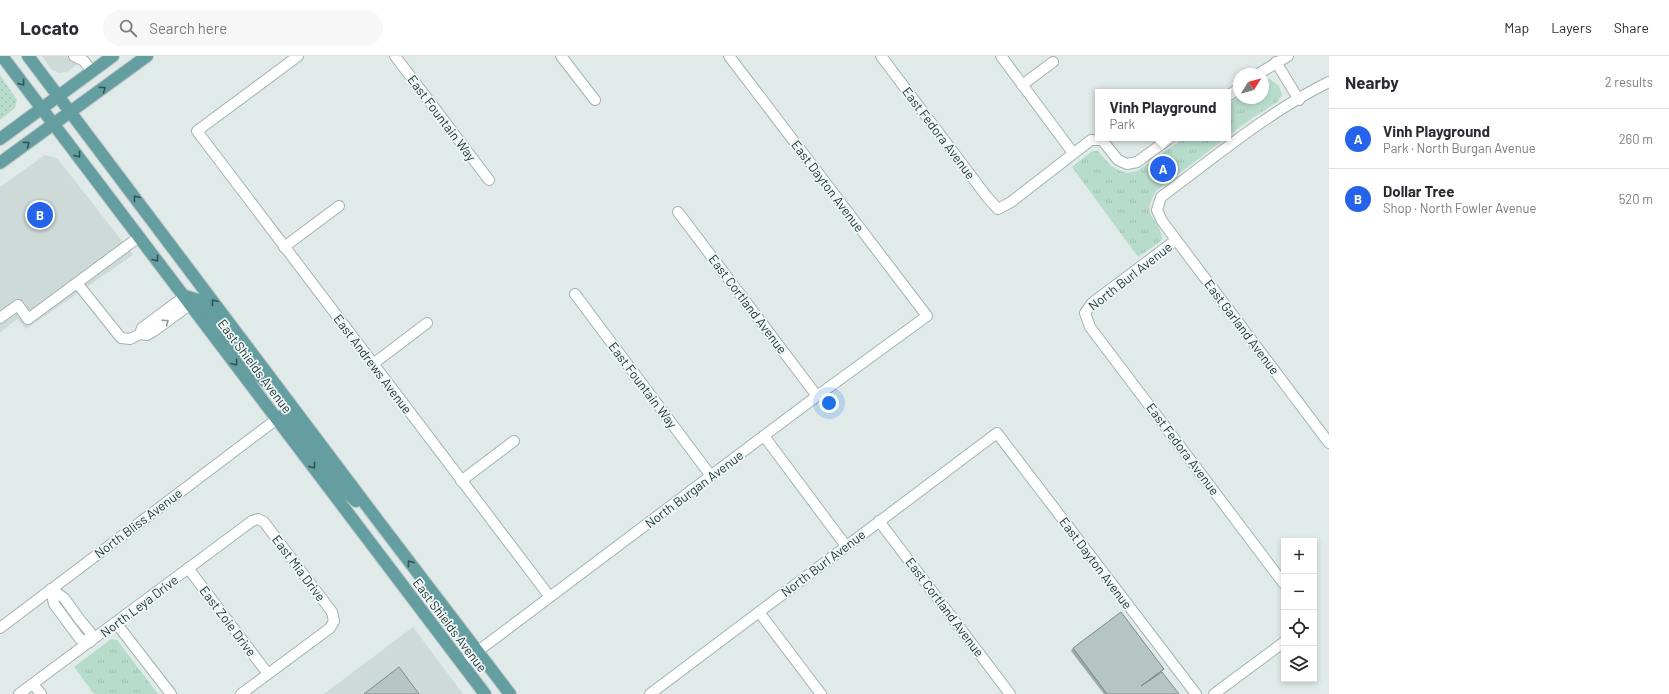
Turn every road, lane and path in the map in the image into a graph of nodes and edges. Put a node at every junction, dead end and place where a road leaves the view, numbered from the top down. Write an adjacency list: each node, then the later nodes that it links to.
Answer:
1 (2, 56): 22 (main road, East Shields Avenue, one-way to 22)
2 (28, 56): 19 (main road, East Shields Avenue)
3 (74, 56): 16 (street)
4 (113, 56): 16 (main road)
5 (147, 56): 23 (main road, one-way to 5)
6 (298, 56): 36 (street, East Andrews Avenue)
7 (395, 56): 31 (street, East Fountain Way)
8 (561, 56): 20 (street)
9 (729, 56): 41 (street, East Dayton Avenue)
10 (881, 56): 29 (street, East Fedora Avenue)
11 (1001, 56): 18 (street)
12 (1288, 56): 14 (street)
13 (1053, 62): 18 (street)
14 (1276, 62): 15 (street); 21 (street)
15 (1267, 68)
16 (92, 72): 19 (main road)
17 (1329, 82): 21 (street)
18 (1022, 85): 29 (street)
19 (59, 96): 22 (main road); 23 (main road, East Shields Avenue)
20 (595, 100)
21 (1299, 100): 35 (street, East Garland Avenue)
22 (42, 109): 24 (main road, East Shields Avenue); 25 (main road)
23 (71, 112): 24 (main road); 46 (main road, East Shields Avenue, one-way to 23)
24 (54, 125): 30 (main road, one-way to 24); 34 (main road, East Shields Avenue, one-way to 34)
25 (0, 139)
26 (1095, 140): 29 (street)
27 (1103, 141): 28 (street)
28 (1166, 141)
29 (1073, 153)
30 (0, 163)
31 (489, 180)
32 (338, 206): 36 (street)
33 (678, 212): 45 (street, East Cortland Avenue)
34 (139, 236): 37 (street); 39 (main road, East Shields Avenue, one-way to 39)
35 (1176, 240): 40 (street, North Burl Avenue); 51 (street, East Garland Avenue)
36 (284, 247): 44 (street, East Andrews Avenue)
37 (77, 283): 39 (street); 42 (street)
38 (575, 294): 52 (street, East Fountain Way)
39 (188, 300): 46 (main road); 47 (main road, East Shields Avenue, one-way to 47)
40 (1085, 313): 59 (street, East Fedora Avenue)
41 (927, 316): 45 (street, North Burgan Avenue)
42 (0, 318)
43 (427, 323): 44 (street)
44 (373, 364): 53 (street, East Andrews Avenue)
45 (817, 396): 49 (street, North Burgan Avenue)
46 (291, 405): 56 (main road, East Shields Avenue)
47 (277, 419): 56 (main road); 60 (street, North Bliss Avenue); 70 (main road, East Shields Avenue, one-way to 70)
48 (997, 433): 55 (street, North Burl Avenue); 82 (street, East Dayton Avenue)
49 (764, 436): 52 (street, North Burgan Avenue); 57 (street)
50 (514, 441): 53 (street)
51 (1329, 443)
52 (711, 476): 61 (street, North Burgan Avenue)
53 (462, 481): 61 (street, East Andrews Avenue)
54 (258, 519): 58 (street, North Leya Drive); 71 (street, East Mia Drive)
55 (880, 521): 57 (street, North Burl Avenue); 81 (street, East Cortland Avenue)
56 (379, 522): 69 (main road, East Shields Avenue, one-way to 56)
57 (846, 546): 63 (street, North Burl Avenue)
58 (188, 568): 65 (street, North Leya Drive); 71 (street, East Zoie Drive)
59 (1281, 580)
60 (51, 590): 62 (street); 64 (street); 66 (street, North Bliss Avenue)
61 (550, 597): 69 (street, North Burgan Avenue)
62 (74, 611): 64 (street); 67 (street)
63 (759, 612): 79 (street, North Burl Avenue); 80 (street)
64 (65, 619): 67 (street)
65 (116, 623): 67 (street, North Leya Drive); 75 (street)
66 (0, 628)
67 (90, 642): 72 (street, North Leya Drive)
68 (1281, 644): 83 (street)
69 (477, 651): 70 (street, North Burgan Avenue); 78 (main road, East Shields Avenue)
70 (462, 663): 77 (main road, East Shields Avenue)
71 (268, 674): 76 (street)
72 (33, 684): 73 (street, North Leya Drive); 74 (street)
73 (19, 694)
74 (40, 694)
75 (171, 694)
76 (241, 694)
77 (485, 694)
78 (510, 694)
79 (650, 694)
80 (821, 694)
81 (1010, 694)
82 (1196, 694)
83 (1214, 694)

